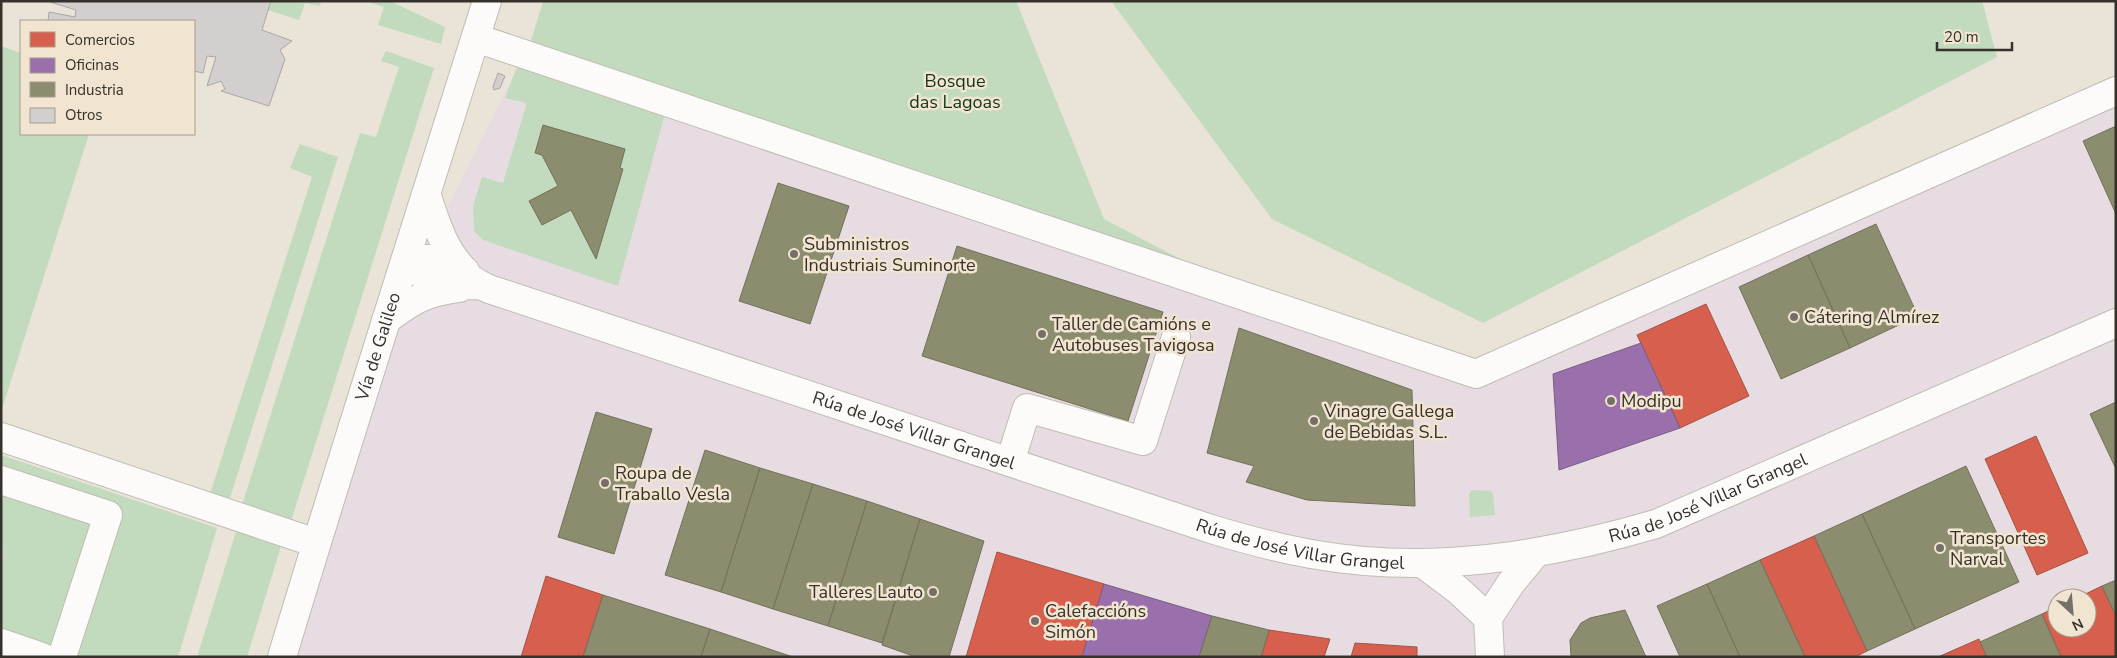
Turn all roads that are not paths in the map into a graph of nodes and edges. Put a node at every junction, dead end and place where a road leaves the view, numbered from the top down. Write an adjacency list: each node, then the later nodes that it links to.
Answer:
1 (487, 1): 2 (street, Vía de Galileo)
2 (476, 38): 3 (street); 4 (street, Vía de Galileo)
3 (2116, 91)
4 (427, 196): 5 (street, Vía de Galileo); 6 (street, Rúa de José Villar Grangel)
5 (406, 260): 6 (street, Rúa de José Villar Grangel); 7 (street, Vía de Galileo)
6 (478, 285): 7 (street, Rúa de José Villar Grangel); 11 (street, Rúa de José Villar Grangel)
7 (386, 320): 13 (street, Vía de Galileo)
8 (2116, 323): 14 (street, Rúa de José Villar Grangel)
9 (1176, 337): 11 (street)
10 (1, 437): 13 (street)
11 (1010, 462): 16 (street, Rúa de José Villar Grangel)
12 (1, 480): 21 (street)
13 (316, 543): 18 (street, Vía de Galileo)
14 (1535, 554): 15 (street, Rúa de José Villar Grangel); 17 (street)
15 (1484, 560): 16 (street, Rúa de José Villar Grangel); 17 (street)
16 (1422, 563): 17 (street)
17 (1488, 609): 24 (street)
18 (293, 620): 22 (street, Vía de Galileo); 23 (street)
19 (1, 643): 20 (street)
20 (42, 657)
21 (62, 657)
22 (282, 657)
23 (299, 657)
24 (1490, 657)

